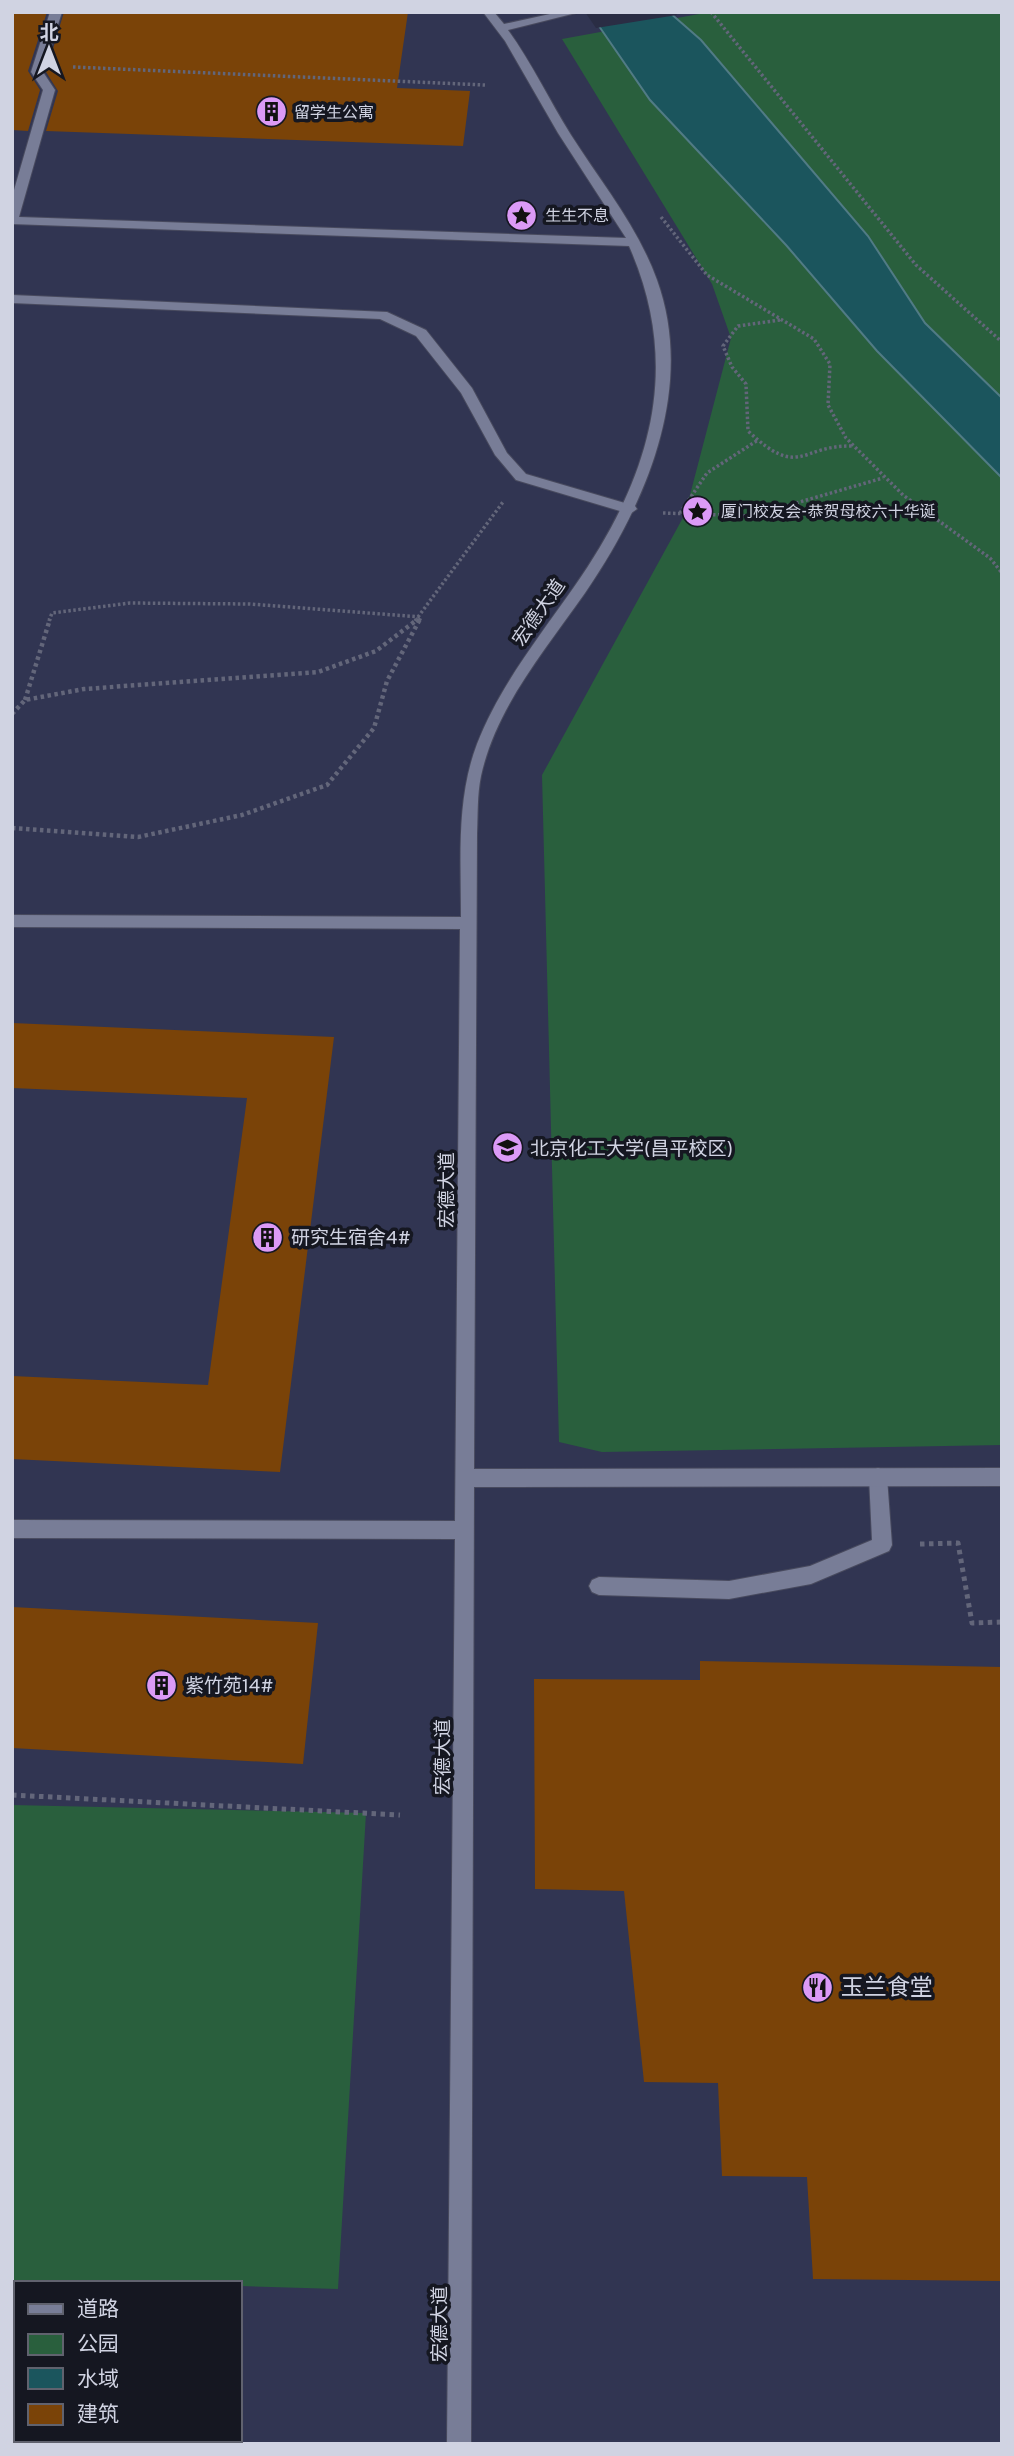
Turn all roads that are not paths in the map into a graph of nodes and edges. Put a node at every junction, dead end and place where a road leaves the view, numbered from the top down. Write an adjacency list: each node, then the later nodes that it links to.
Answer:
1 (57, 12): 5 (street)
2 (488, 12): 4 (street, 宏德大道)
3 (575, 12): 4 (street)
4 (502, 28): 6 (street, 宏德大道)
5 (12, 219): 6 (street)
6 (634, 242): 8 (street, 宏德大道)
7 (12, 299): 8 (street)
8 (630, 509): 10 (street, 宏德大道)
9 (12, 921): 10 (street)
10 (468, 923): 11 (street, 宏德大道)
11 (465, 1478): 12 (street); 15 (street, 宏德大道)
12 (878, 1478): 13 (street); 16 (street)
13 (1002, 1478)
14 (12, 1529): 15 (street)
15 (465, 1530): 19 (street, 宏德大道)
16 (599, 1586)
17 (12, 2443): 18 (street)
18 (69, 2444)
19 (459, 2444)

